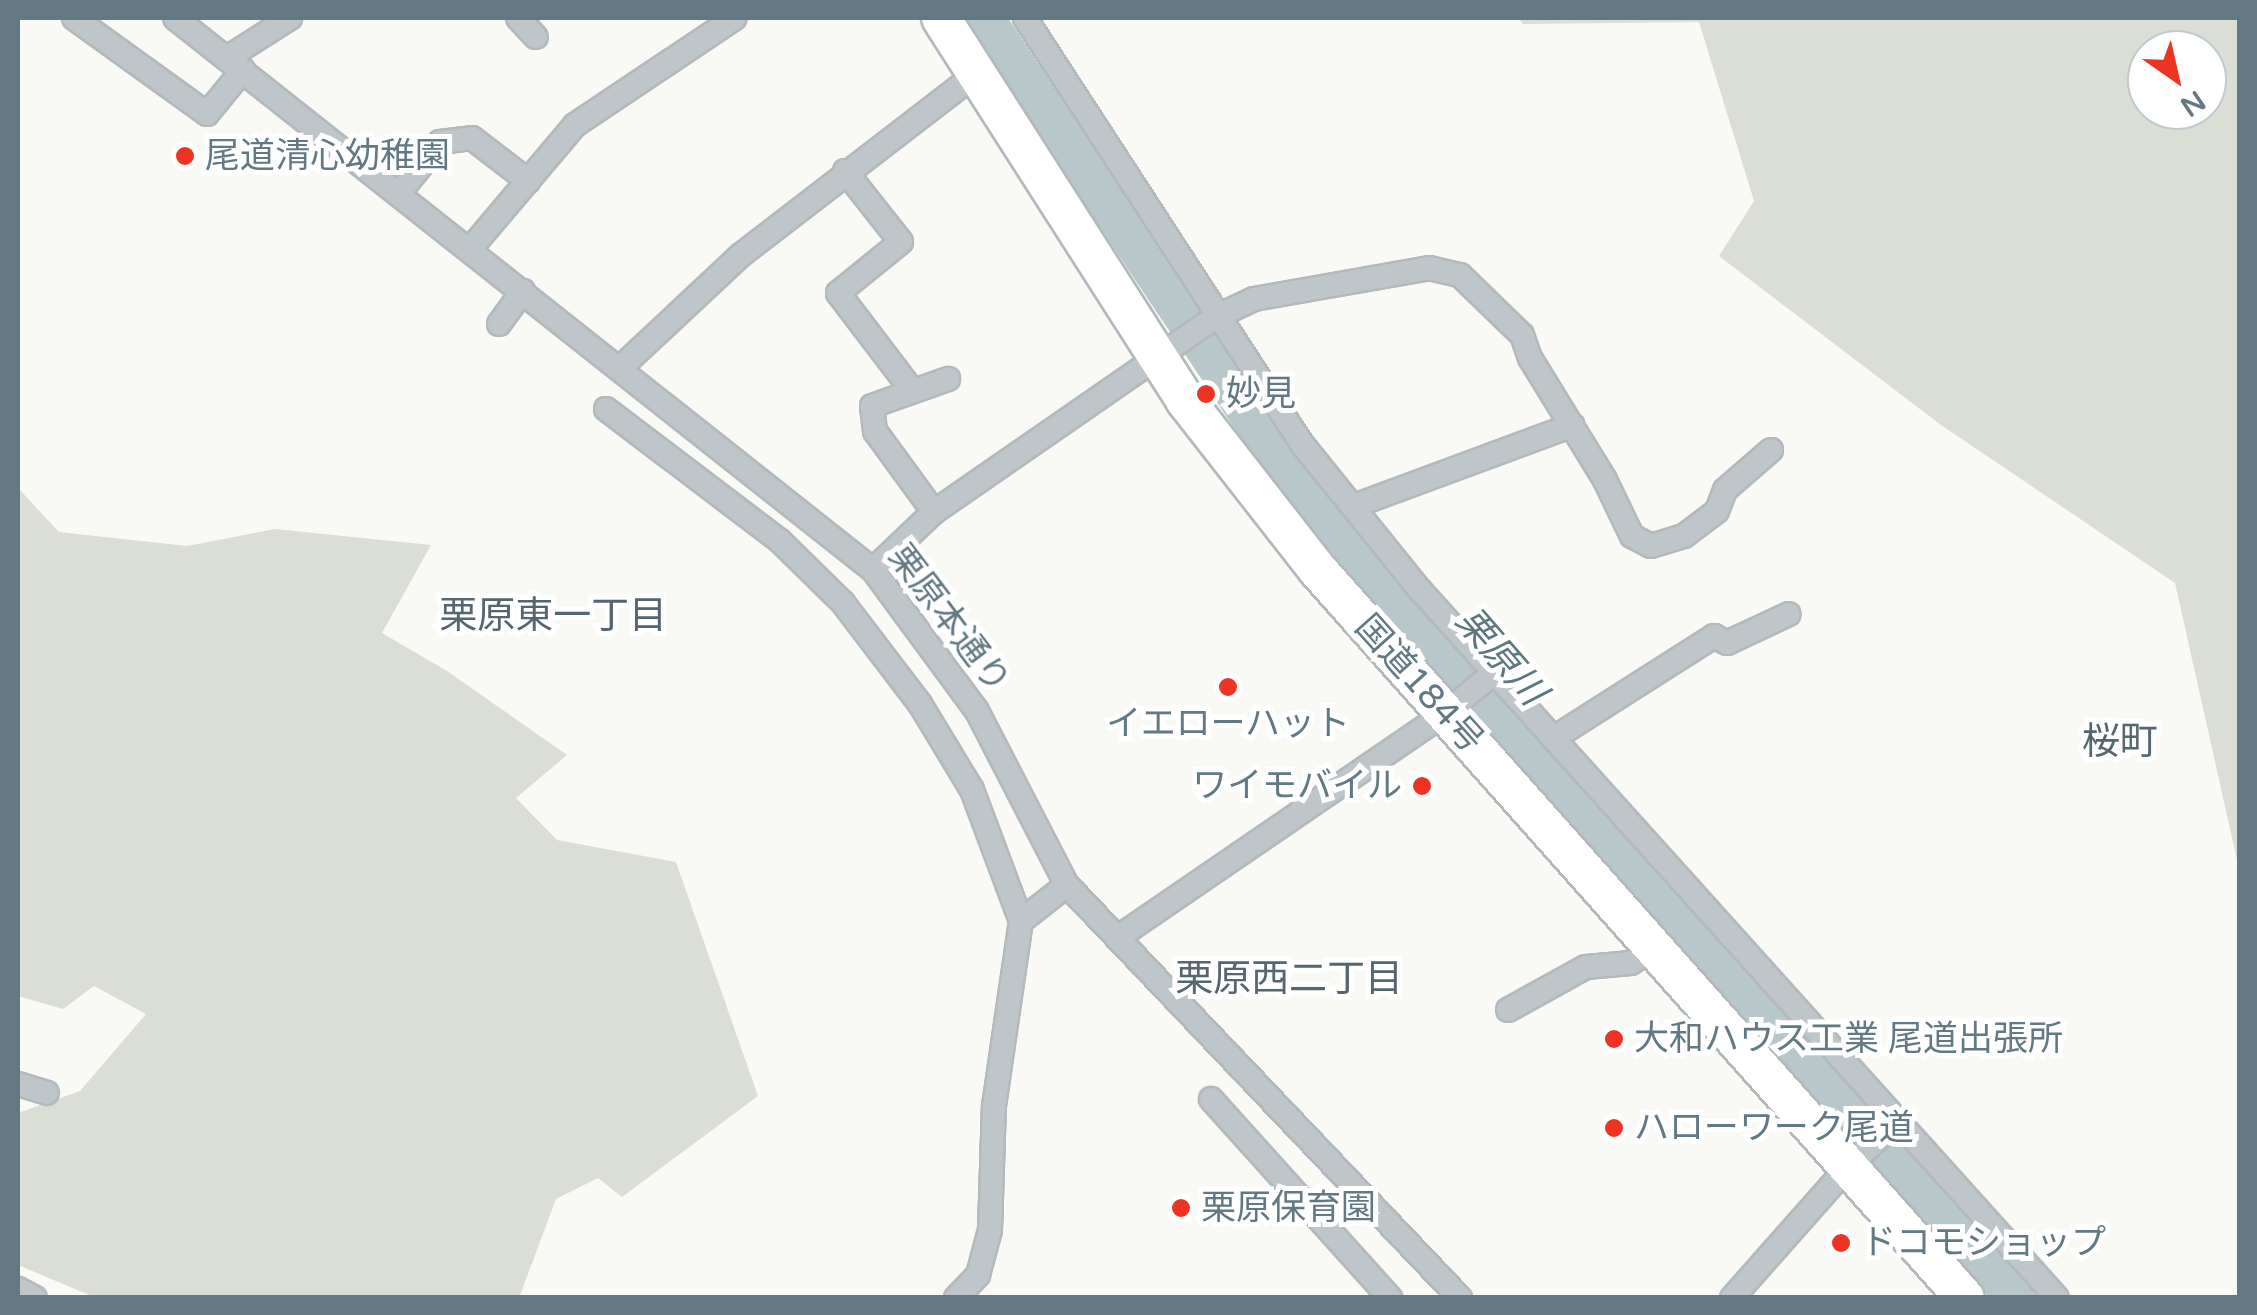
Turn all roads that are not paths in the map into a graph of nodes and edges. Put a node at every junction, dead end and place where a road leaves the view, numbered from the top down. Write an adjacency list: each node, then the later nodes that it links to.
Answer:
1 (74, 18): 9 (street)
2 (175, 18): 9 (street, 栗原本通り)
3 (290, 18): 9 (street)
4 (518, 18): 8 (street)
5 (734, 18): 12 (street)
6 (941, 18): 10 (highway, 国道184号)
7 (1024, 18): 16 (street)
8 (536, 37)
9 (235, 64): 13 (street, 栗原本通り)
10 (978, 73): 11 (street); 18 (highway, 国道184号)
11 (845, 171): 19 (street); 21 (street)
12 (528, 180): 13 (street); 14 (street)
13 (400, 192): 14 (street, 栗原本通り)
14 (472, 248): 15 (street, 栗原本通り)
15 (523, 290): 17 (street); 19 (street, 栗原本通り)
16 (1211, 320): 18 (street); 23 (street); 25 (street)
17 (499, 324)
18 (1166, 349): 26 (street); 30 (highway, 国道184号)
19 (619, 369): 27 (street, 栗原本通り)
20 (948, 379): 21 (street)
21 (912, 390): 26 (street)
22 (606, 409): 33 (street)
23 (1573, 425): 24 (street); 25 (street)
24 (1771, 450)
25 (1354, 506): 29 (street)
26 (934, 512): 27 (street)
27 (872, 570): 32 (street, 栗原本通り)
28 (1790, 614): 31 (street)
29 (1491, 675): 30 (street); 31 (street)
30 (1450, 709): 34 (street); 35 (highway, 国道184号)
31 (1554, 738): 40 (street)
32 (1067, 885): 33 (street); 34 (street, 栗原本通り)
33 (1021, 922): 44 (street)
34 (1117, 938): 46 (street, 栗原本通り)
35 (1653, 948): 36 (street); 41 (highway, 国道184号)
36 (1508, 1010)
37 (18, 1084): 38 (street)
38 (47, 1093)
39 (1211, 1099): 45 (street)
40 (1895, 1123): 41 (street); 49 (street)
41 (1854, 1161): 47 (street); 48 (highway, 国道184号)
42 (18, 1290): 43 (street)
43 (36, 1298)
44 (956, 1298)
45 (1390, 1298)
46 (1460, 1298)
47 (1732, 1298)
48 (1965, 1298)
49 (2057, 1298)

